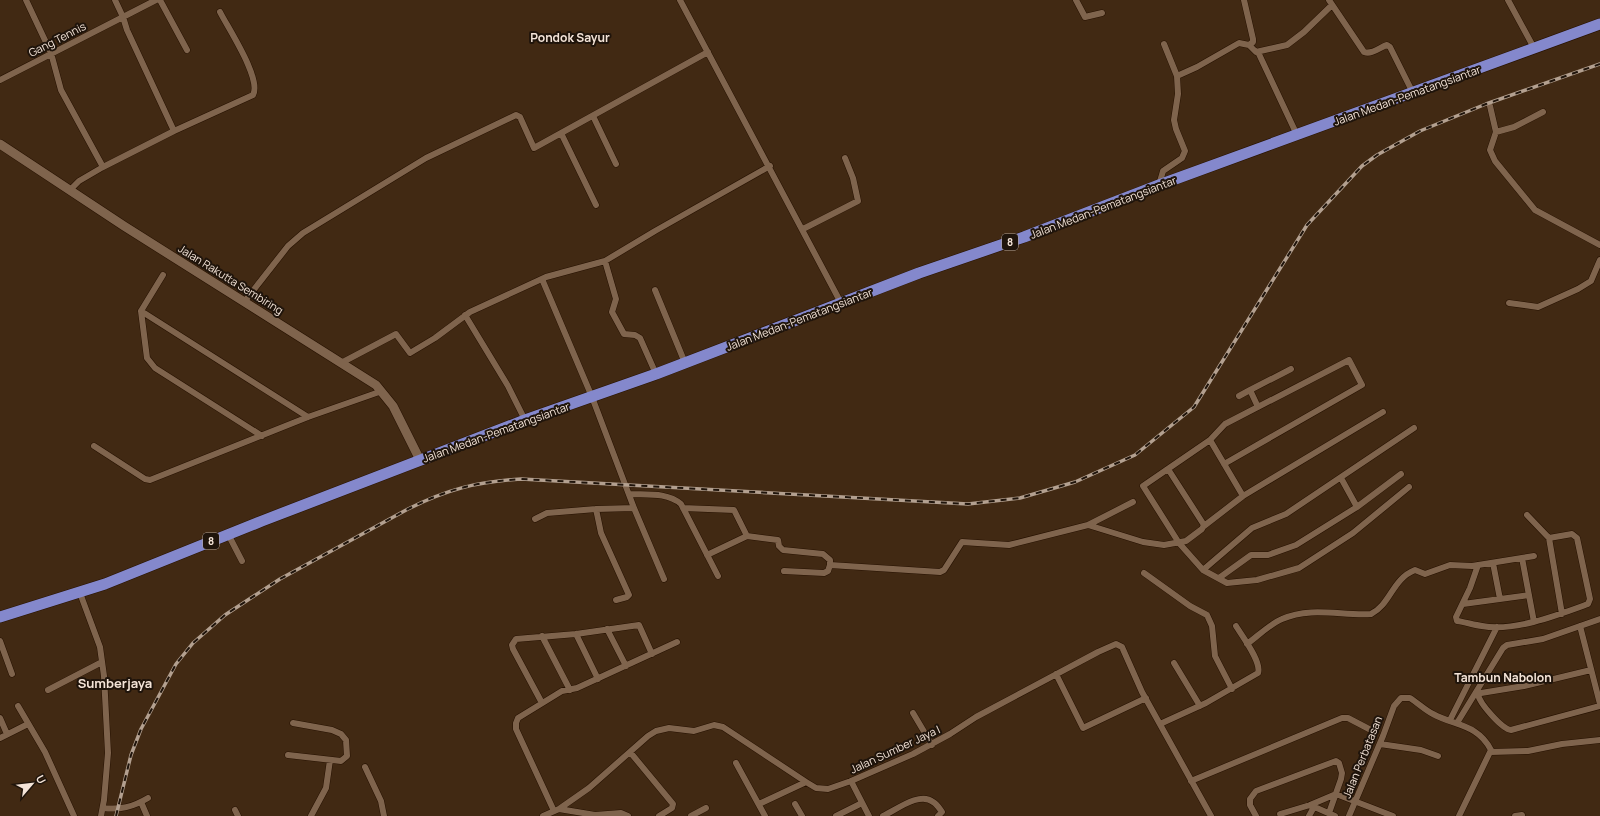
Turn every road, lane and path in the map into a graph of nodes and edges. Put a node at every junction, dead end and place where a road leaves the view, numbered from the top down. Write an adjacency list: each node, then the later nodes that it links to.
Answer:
1 (26, 0): 20 (street)
2 (115, 0): 12 (street)
3 (156, 0): 12 (street, Gang Tennis)
4 (160, 0): 17 (street)
5 (680, 0): 18 (street)
6 (1076, 0): 11 (street)
7 (1244, 0): 15 (street)
8 (1508, 0): 16 (street)
9 (1331, 2): 19 (street); 23 (street)
10 (220, 12): 27 (street)
11 (1102, 13)
12 (123, 17): 20 (street, Gang Tennis); 27 (street)
13 (1600, 24): 16 (highway, Jalan Medan-Pematangsiantar / 8)
14 (1164, 44): 21 (street)
15 (1249, 45): 19 (street); 21 (street)
16 (1534, 48): 23 (highway, Jalan Medan-Pematangsiantar / 8)
17 (187, 50)
18 (708, 52): 26 (street); 34 (street)
19 (1258, 52): 30 (street)
20 (51, 53): 22 (street, Gang Tennis); 35 (street)
21 (1177, 76): 36 (street)
22 (0, 80)
23 (1413, 93): 30 (highway, Jalan Medan-Pematangsiantar / 8)
24 (1490, 106): 28 (street)
25 (1543, 112): 28 (street)
26 (593, 116): 29 (street); 33 (street)
27 (174, 131): 35 (street)
28 (1496, 132): 40 (street)
29 (561, 133): 38 (street); 46 (street)
30 (1297, 135): 36 (highway, Jalan Medan-Pematangsiantar / 8)
31 (0, 144): 37 (main road, Jalan Rakutta Sembiring)
32 (845, 158): 39 (street)
33 (616, 164)
34 (770, 166): 39 (street); 42 (street)
35 (103, 167): 37 (street)
36 (1159, 185): 47 (highway, Jalan Medan-Pematangsiantar / 8)
37 (70, 190): 46 (main road, Jalan Rakutta Sembiring)
38 (596, 205)
39 (803, 229): 47 (street)
40 (1600, 245)
41 (1600, 260): 48 (street)
42 (605, 262): 44 (street); 54 (street)
43 (163, 275): 49 (street)
44 (542, 279): 50 (street); 58 (street)
45 (655, 290): 52 (street)
46 (245, 301): 51 (main road, Jalan Rakutta Sembiring)
47 (841, 303): 52 (highway, Jalan Medan-Pematangsiantar / 8)
48 (1509, 303)
49 (141, 311): 61 (street); 64 (street)
50 (465, 315): 51 (street); 62 (street)
51 (342, 363): 56 (main road, Jalan Rakutta Sembiring)
52 (685, 363): 54 (highway, Jalan Medan-Pematangsiantar / 8)
53 (1291, 369): 55 (street)
54 (656, 374): 58 (highway, Jalan Medan-Pematangsiantar / 8)
55 (1250, 390): 57 (street); 59 (street)
56 (382, 392): 61 (street); 67 (main road, Jalan Rakutta Sembiring)
57 (1239, 396)
58 (592, 397): 62 (highway, Jalan Medan-Pematangsiantar / 8); 73 (street)
59 (1258, 407): 65 (street); 68 (street)
60 (1383, 412): 74 (street)
61 (308, 417): 64 (street)
62 (525, 420): 67 (highway, Jalan Medan-Pematangsiantar / 8)
63 (1414, 428): 71 (street)
64 (262, 436): 66 (street)
65 (1210, 440): 68 (street); 69 (street)
66 (94, 446)
67 (420, 460): 84 (highway, Jalan Medan-Pematangsiantar / 8)
68 (1224, 464): 74 (street)
69 (1168, 469): 83 (street); 87 (street)
70 (1401, 474): 76 (street)
71 (1341, 478): 76 (street); 95 (street)
72 (1409, 487): 99 (street)
73 (629, 494): 77 (street); 78 (street)
74 (1243, 496): 83 (street)
75 (1133, 502): 82 (street)
76 (1357, 507): 99 (street)
77 (634, 508): 79 (street); 100 (street)
78 (683, 508): 85 (street); 88 (street)
79 (596, 509): 81 (street); 104 (street)
80 (1527, 515): 86 (street)
81 (535, 519)
82 (1088, 525): 87 (street); 93 (street)
83 (1204, 526): 87 (street)
84 (228, 534): 91 (street); 101 (highway, Jalan Medan-Pematangsiantar / 8)
85 (747, 536): 88 (street); 93 (street)
86 (1549, 538): 106 (street); 106 (street)
87 (1179, 544): 95 (street)
88 (707, 555): 98 (street)
89 (1534, 556): 90 (street)
90 (1522, 558): 92 (street); 102 (street)
91 (242, 561)
92 (1493, 563): 94 (street); 103 (street)
93 (830, 564): 96 (street)
94 (1478, 565): 105 (street); 118 (street)
95 (1203, 570): 99 (street)
96 (784, 571)
97 (1144, 573): 127 (street)
98 (718, 576)
99 (1219, 578)
100 (664, 579)
101 (80, 593): 107 (highway, Jalan Medan-Pematangsiantar / 8); 120 (street)
102 (1529, 595): 103 (street); 109 (street)
103 (1500, 599): 105 (street)
104 (616, 600)
105 (1462, 604): 112 (street)
106 (1562, 614): 109 (street)
107 (0, 617)
108 (1600, 619): 111 (street)
109 (1534, 622): 112 (street)
110 (1236, 626): 118 (street)
111 (1580, 626): 123 (street); 130 (street)
112 (1497, 627): 138 (street)
113 (607, 629): 114 (street); 119 (street); 122 (street)
114 (576, 634): 115 (street); 126 (street)
115 (542, 636): 129 (street); 132 (street)
116 (0, 641): 124 (street)
117 (677, 642): 119 (street)
118 (1247, 644): 127 (street)
119 (652, 654): 122 (street)
120 (102, 662): 128 (street); 167 (street)
121 (1174, 663): 135 (street)
122 (626, 666): 126 (street)
123 (1591, 670): 130 (street); 133 (street)
124 (12, 674)
125 (1056, 674): 131 (street); 131 (street, Jalan Sumber Jaya I); 148 (street, Jalan Sumber Jaya I)
126 (598, 679): 129 (street)
127 (1232, 689): 135 (street)
128 (48, 690)
129 (570, 690): 132 (street)
130 (1476, 694): 133 (street); 139 (street)
131 (1146, 698): 142 (street, Jalan Sumber Jaya I)
132 (542, 703): 170 (street)
133 (1600, 705)
134 (18, 706): 140 (street)
135 (1200, 706): 142 (street)
136 (913, 713): 148 (street)
137 (0, 718): 144 (street)
138 (1450, 720): 139 (street); 147 (street, Jalan Perbatasan)
139 (1457, 723): 150 (street)
140 (28, 724): 144 (street); 174 (street)
141 (293, 724): 153 (street)
142 (1160, 724): 157 (street, Jalan Sumber Jaya I)
143 (1369, 729): 157 (street)
144 (7, 734): 145 (street)
145 (0, 738)
146 (1597, 741): 150 (street)
147 (1380, 744): 152 (street); 161 (street, Jalan Perbatasan)
148 (932, 745): 156 (street, Jalan Sumber Jaya I)
149 (630, 752): 158 (street, Jalan Sumber Jaya I); 170 (street, Jalan Sumber Jaya I); 182 (street)
150 (1491, 752): 195 (street)
151 (288, 755): 153 (street)
152 (1438, 756)
153 (330, 760): 178 (street)
154 (736, 763): 164 (street)
155 (365, 766): 179 (street)
156 (851, 781): 158 (street, Jalan Sumber Jaya I); 163 (street)
157 (1191, 781): 190 (street, Jalan Sumber Jaya I)
158 (806, 782): 164 (street)
159 (1336, 794): 161 (street); 166 (street); 172 (street); 191 (street)
160 (148, 798): 162 (street)
161 (1355, 801): 193 (street, Jalan Perbatasan); 194 (street)
162 (141, 802): 167 (street); 176 (street)
163 (862, 803): 186 (street); 187 (street)
164 (759, 804): 184 (street)
165 (795, 804): 185 (street)
166 (1312, 806): 171 (street); 172 (street); 192 (street)
167 (103, 808): 175 (street)
168 (706, 808): 183 (street)
169 (235, 810): 177 (street)
170 (556, 810): 180 (street, Jalan Sumber Jaya I); 181 (street)
171 (1280, 814)
172 (1332, 815)
173 (1522, 815): 196 (street)
174 (74, 816)
175 (101, 816)
176 (147, 816)
177 (238, 816)
178 (311, 816)
179 (384, 816)
180 (543, 816)
181 (628, 816)
182 (659, 816)
183 (691, 816)
184 (765, 816)
185 (802, 816)
186 (836, 816)
187 (869, 816)
188 (883, 816): 189 (street)
189 (938, 816)
190 (1210, 816)
191 (1256, 816)
192 (1309, 816)
193 (1349, 816)
194 (1392, 816)
195 (1460, 816)
196 (1515, 816)

